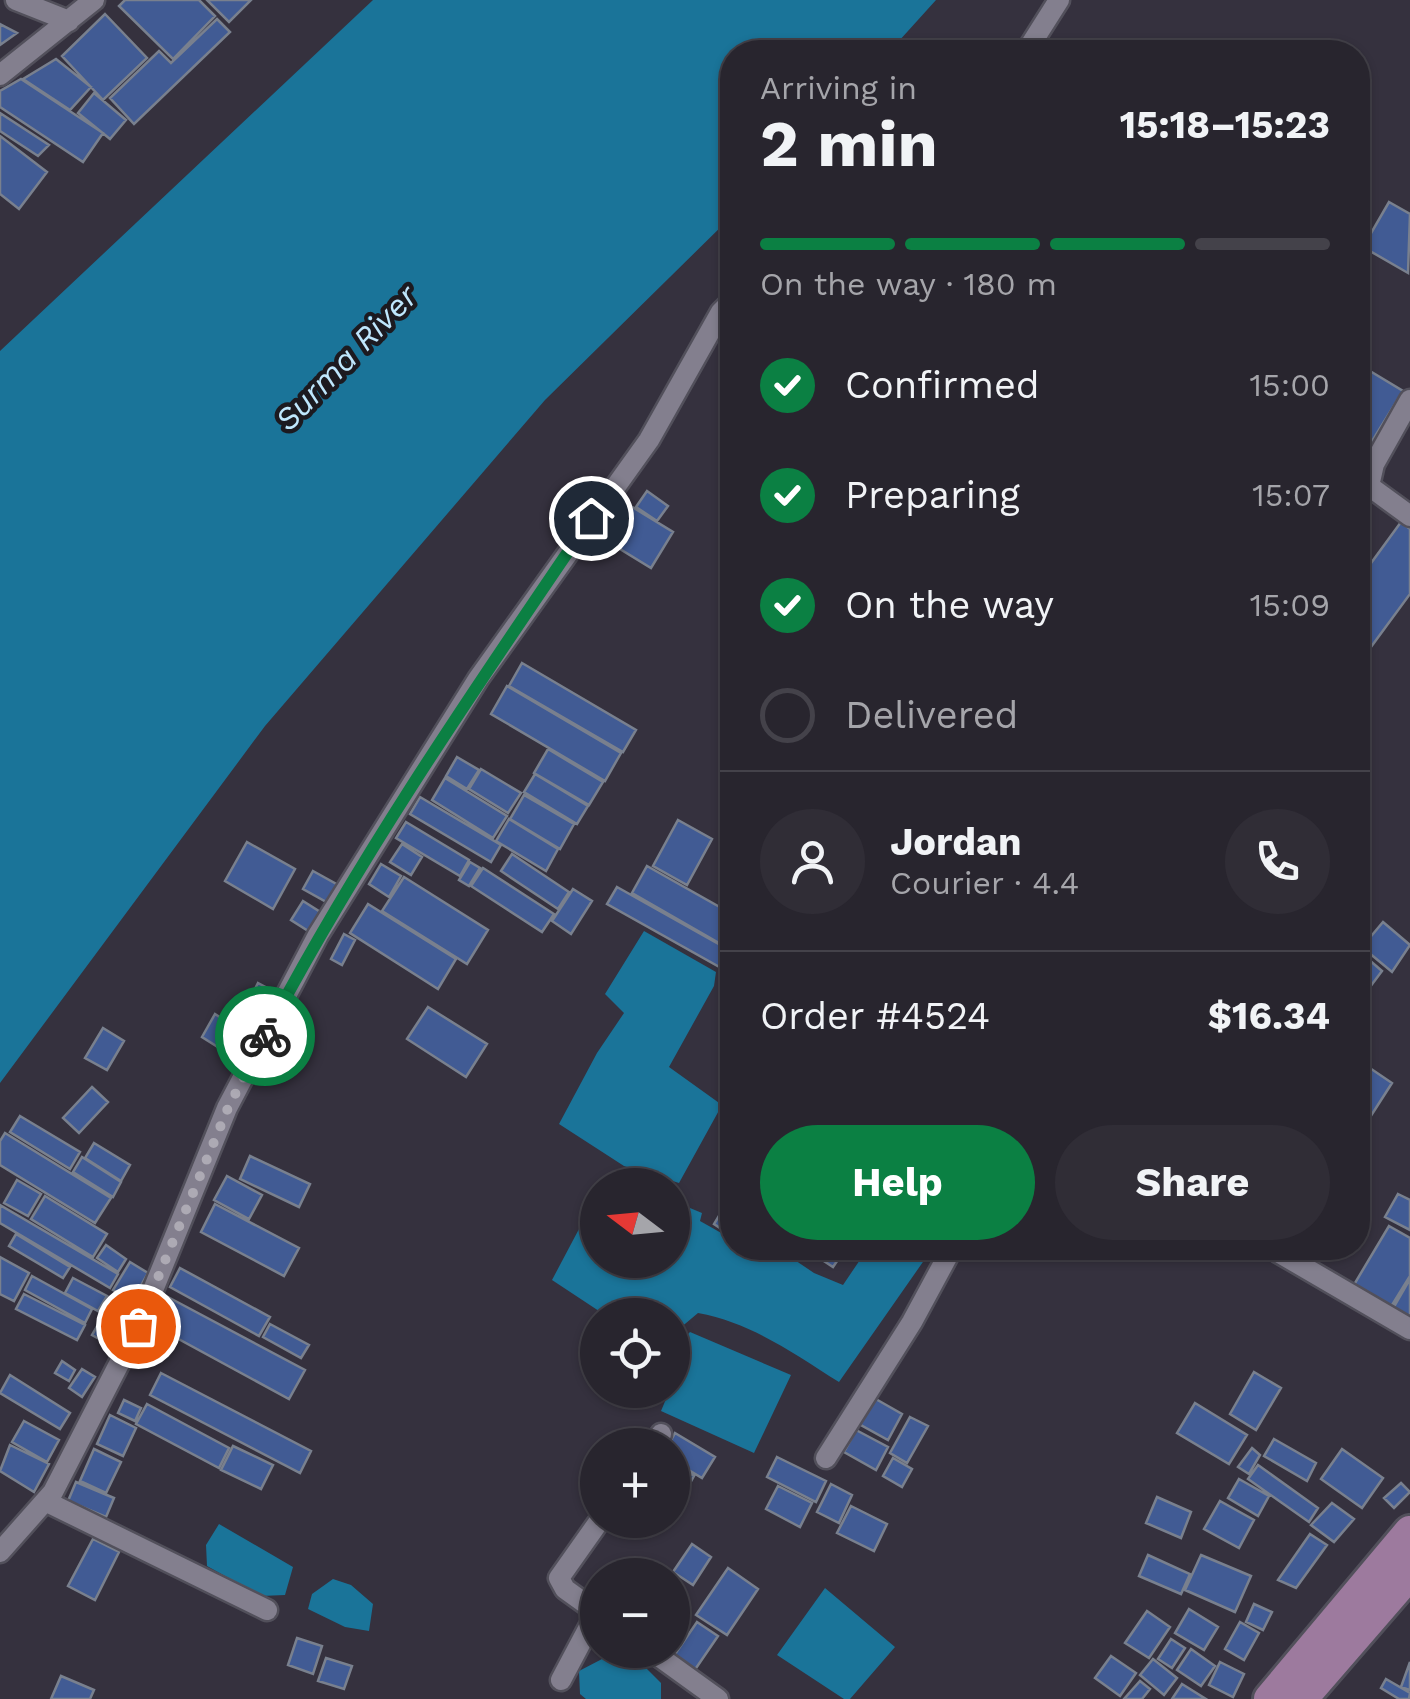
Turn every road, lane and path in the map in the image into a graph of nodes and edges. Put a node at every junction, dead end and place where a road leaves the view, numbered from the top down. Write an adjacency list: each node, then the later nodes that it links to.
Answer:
1 (16, 0): 4 (street)
2 (94, 0): 4 (street)
3 (1059, 0): 5 (street)
4 (69, 21): 6 (street)
5 (1034, 40)
6 (0, 75)
7 (720, 314): 16 (street)
8 (1410, 400): 9 (street)
9 (1370, 471)
10 (1370, 487): 11 (street)
11 (1410, 516)
12 (946, 1260): 15 (street)
13 (1292, 1260): 14 (street)
14 (1410, 1328)
15 (826, 1458)
16 (46, 1502): 19 (street); 21 (street)
17 (1410, 1532): 25 (main road)
18 (587, 1538): 23 (street)
19 (0, 1552)
20 (1410, 1573): 26 (main road)
21 (267, 1610)
22 (675, 1668): 24 (street)
23 (561, 1680)
24 (718, 1699)
25 (1270, 1699)
26 (1301, 1699)

